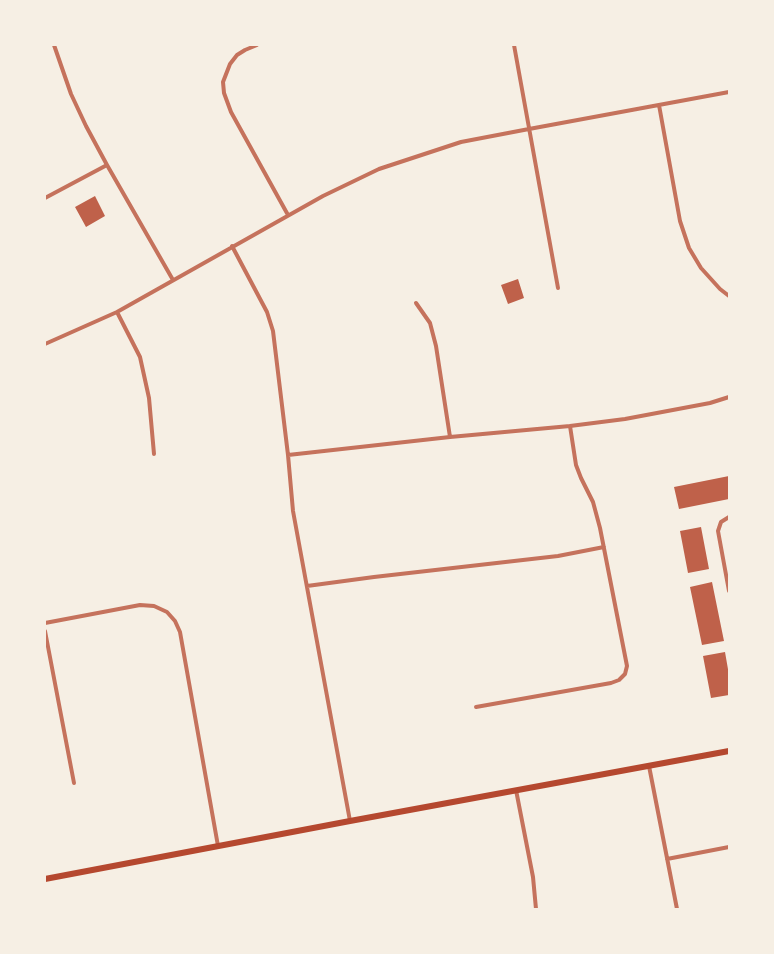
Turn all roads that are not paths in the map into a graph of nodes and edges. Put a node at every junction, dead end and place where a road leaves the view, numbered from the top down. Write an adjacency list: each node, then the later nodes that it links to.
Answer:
1 (54, 45): 7 (street)
2 (258, 45): 9 (street)
3 (514, 45): 6 (street)
4 (729, 92): 5 (street)
5 (659, 105): 6 (street); 13 (street)
6 (529, 128): 9 (street); 12 (street)
7 (107, 165): 8 (street); 11 (street)
8 (45, 198)
9 (288, 215): 10 (street)
10 (232, 246): 11 (street); 21 (street)
11 (173, 280): 15 (street)
12 (558, 288)
13 (729, 296)
14 (416, 303): 19 (street)
15 (117, 312): 16 (street); 20 (street)
16 (45, 344)
17 (729, 397): 18 (street)
18 (570, 426): 19 (street); 23 (street)
19 (450, 437): 21 (street)
20 (154, 454)
21 (288, 455): 24 (street)
22 (729, 517): 25 (street)
23 (604, 547): 24 (street); 28 (street)
24 (307, 586): 33 (street)
25 (729, 591)
26 (45, 623): 34 (street)
27 (45, 631): 31 (street)
28 (476, 707)
29 (728, 751): 30 (main road)
30 (649, 766): 32 (main road); 36 (street)
31 (74, 783)
32 (516, 790): 33 (main road); 38 (street)
33 (350, 821): 34 (main road)
34 (218, 846): 37 (main road)
35 (729, 847): 36 (street)
36 (667, 859): 39 (street)
37 (45, 879)
38 (536, 909)
39 (677, 909)

